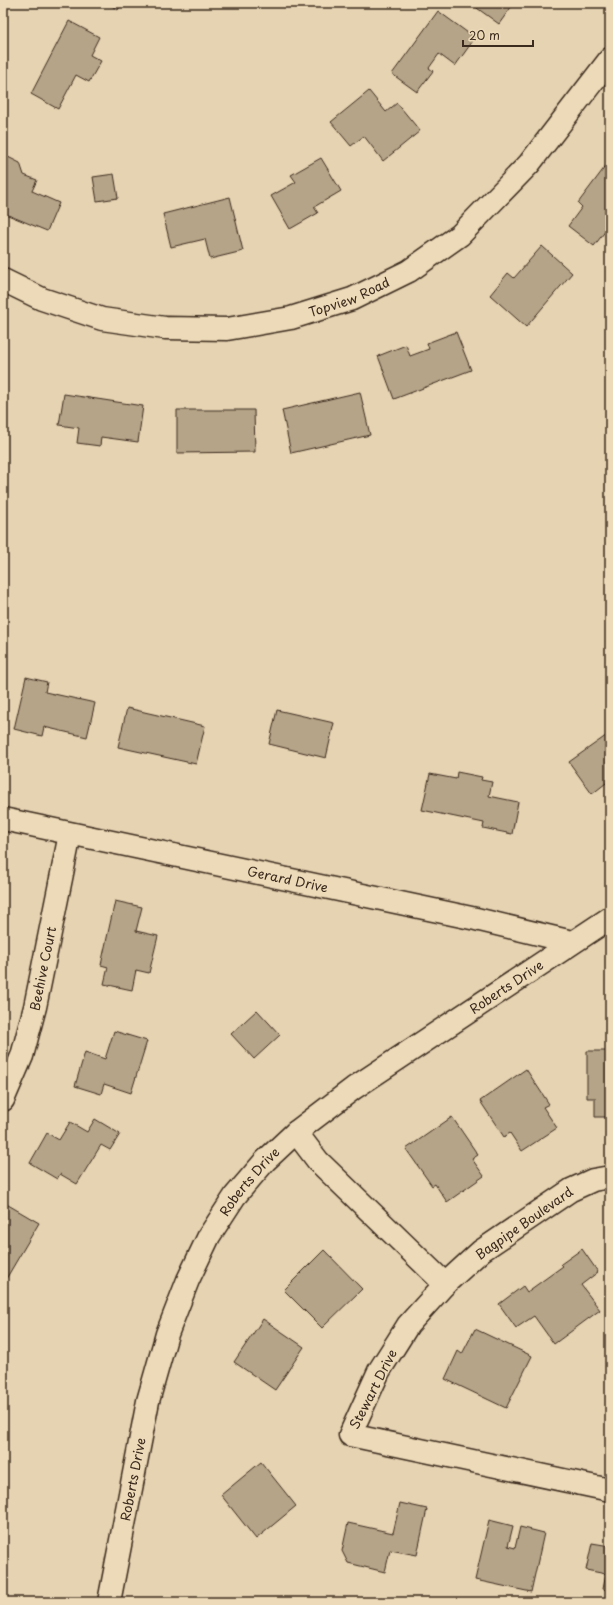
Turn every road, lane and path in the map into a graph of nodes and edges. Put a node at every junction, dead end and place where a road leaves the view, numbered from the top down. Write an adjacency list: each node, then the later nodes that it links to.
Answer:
1 (610, 59): 2 (street, Topview Road)
2 (3, 280)
3 (3, 819): 4 (street, Gerard Drive)
4 (70, 834): 6 (street, Gerard Drive); 7 (street, Beehive Court)
5 (610, 918): 6 (street, Roberts Drive)
6 (572, 942): 8 (street, Roberts Drive)
7 (3, 1100)
8 (296, 1132): 10 (street); 12 (street, Roberts Drive)
9 (610, 1177): 10 (street, Bagpipe Boulevard)
10 (445, 1284): 11 (street, Stewart Drive)
11 (610, 1490)
12 (109, 1602)

